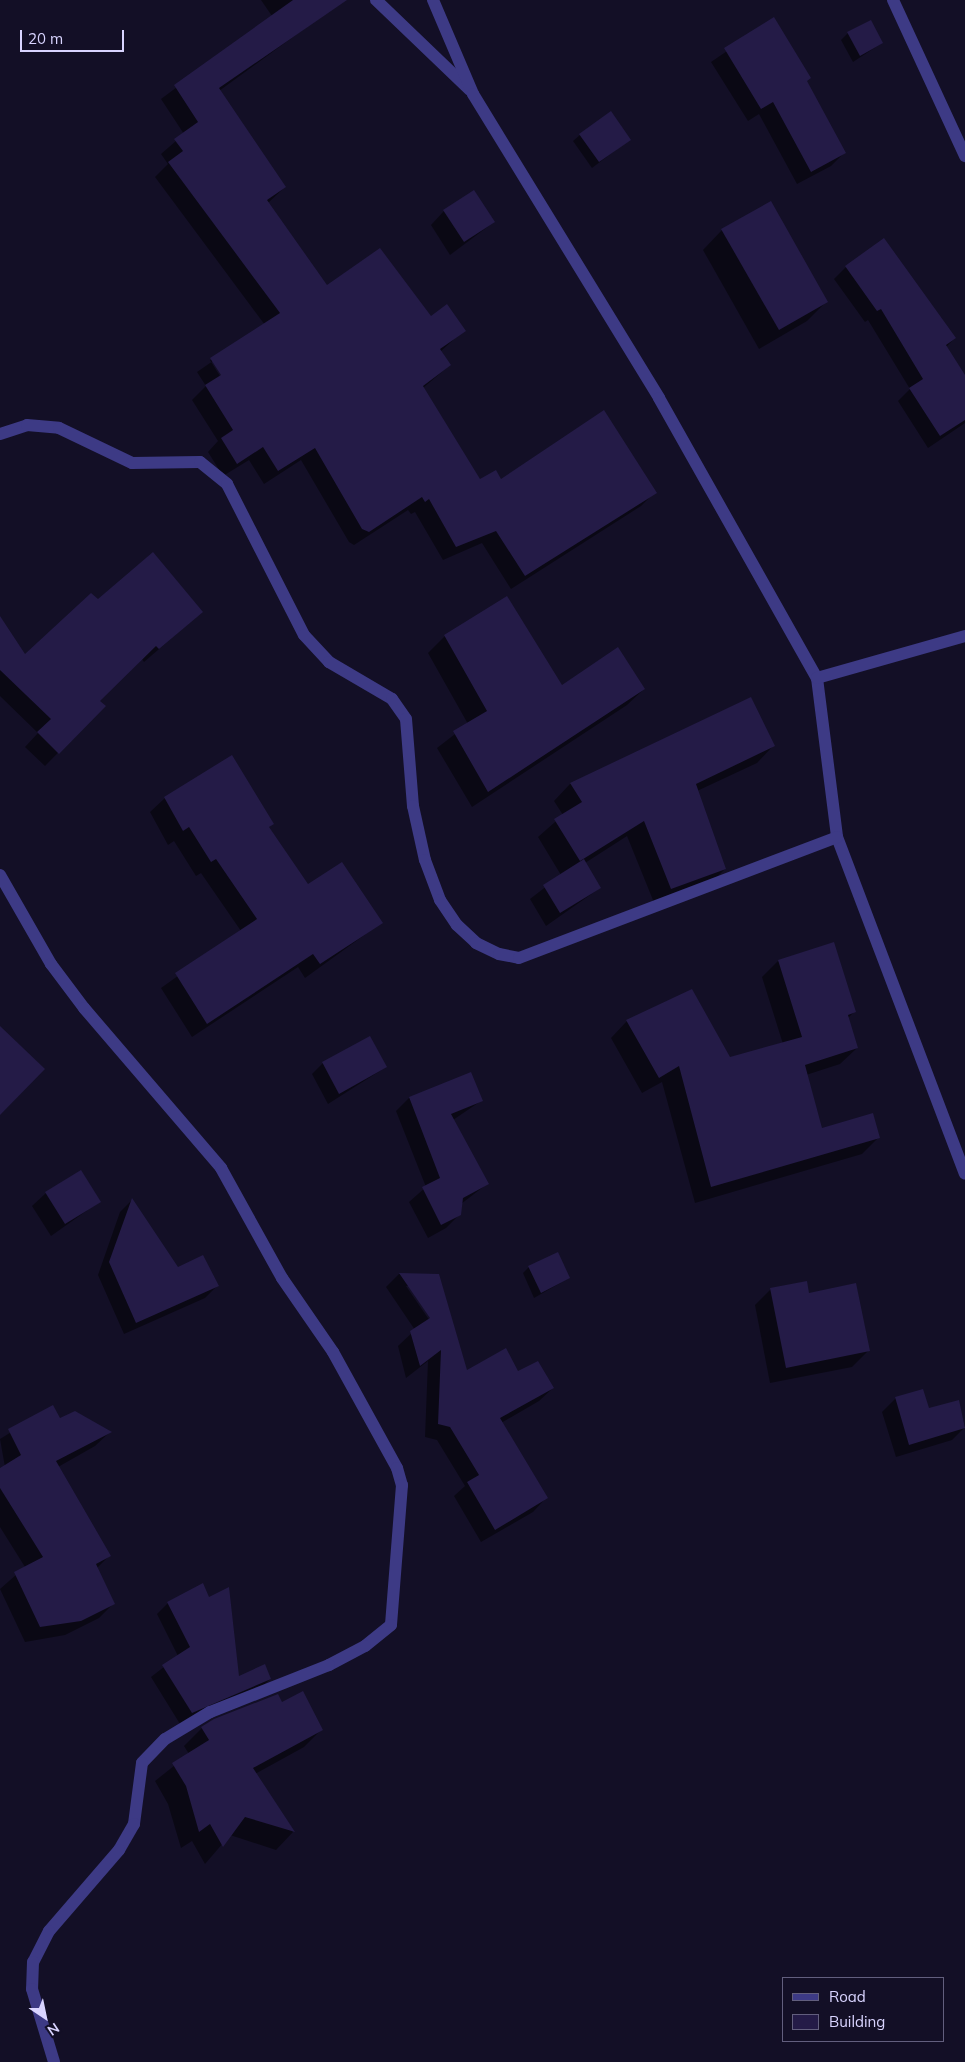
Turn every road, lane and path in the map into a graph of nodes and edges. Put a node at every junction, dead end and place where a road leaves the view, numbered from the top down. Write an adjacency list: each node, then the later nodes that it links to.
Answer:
1 (376, 0): 4 (street)
2 (433, 0): 4 (street)
3 (893, 0): 5 (street)
4 (473, 94): 8 (street)
5 (965, 156)
6 (0, 434): 9 (street)
7 (965, 636): 8 (street)
8 (817, 678): 9 (street)
9 (837, 837): 11 (street)
10 (0, 875): 12 (street)
11 (965, 1174)
12 (54, 2062)

